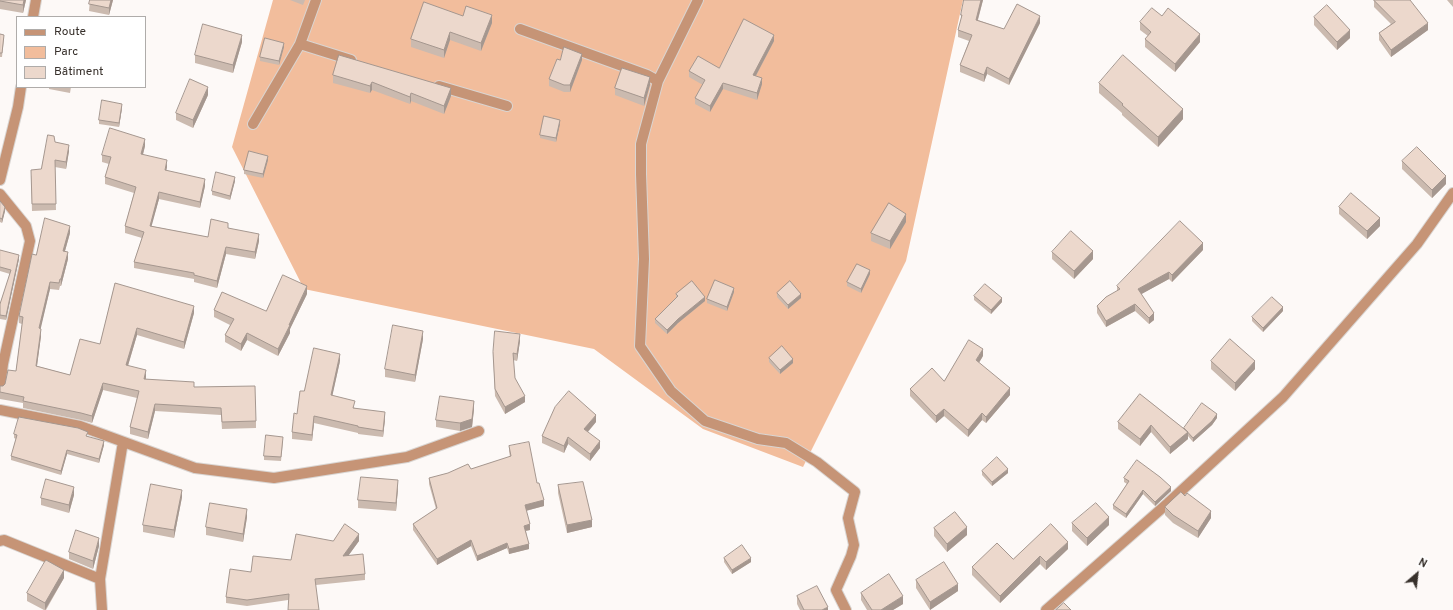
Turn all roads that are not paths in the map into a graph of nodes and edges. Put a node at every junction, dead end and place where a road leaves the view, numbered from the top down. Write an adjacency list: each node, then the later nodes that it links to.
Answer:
1 (36, 0): 4 (street)
2 (316, 0): 6 (street)
3 (698, 0): 8 (street)
4 (33, 16)
5 (520, 29): 8 (street)
6 (300, 44): 7 (street); 12 (street)
7 (359, 62)
8 (658, 81): 23 (street)
9 (433, 84): 11 (street)
10 (21, 88): 13 (street)
11 (507, 106)
12 (253, 124)
13 (0, 180)
14 (1453, 193): 24 (street)
15 (0, 194): 16 (street)
16 (0, 386)
17 (0, 410): 19 (street)
18 (479, 431): 19 (street)
19 (123, 442): 21 (street)
20 (0, 541): 21 (street)
21 (100, 579): 22 (street)
22 (102, 610)
23 (846, 610)
24 (1046, 610)

